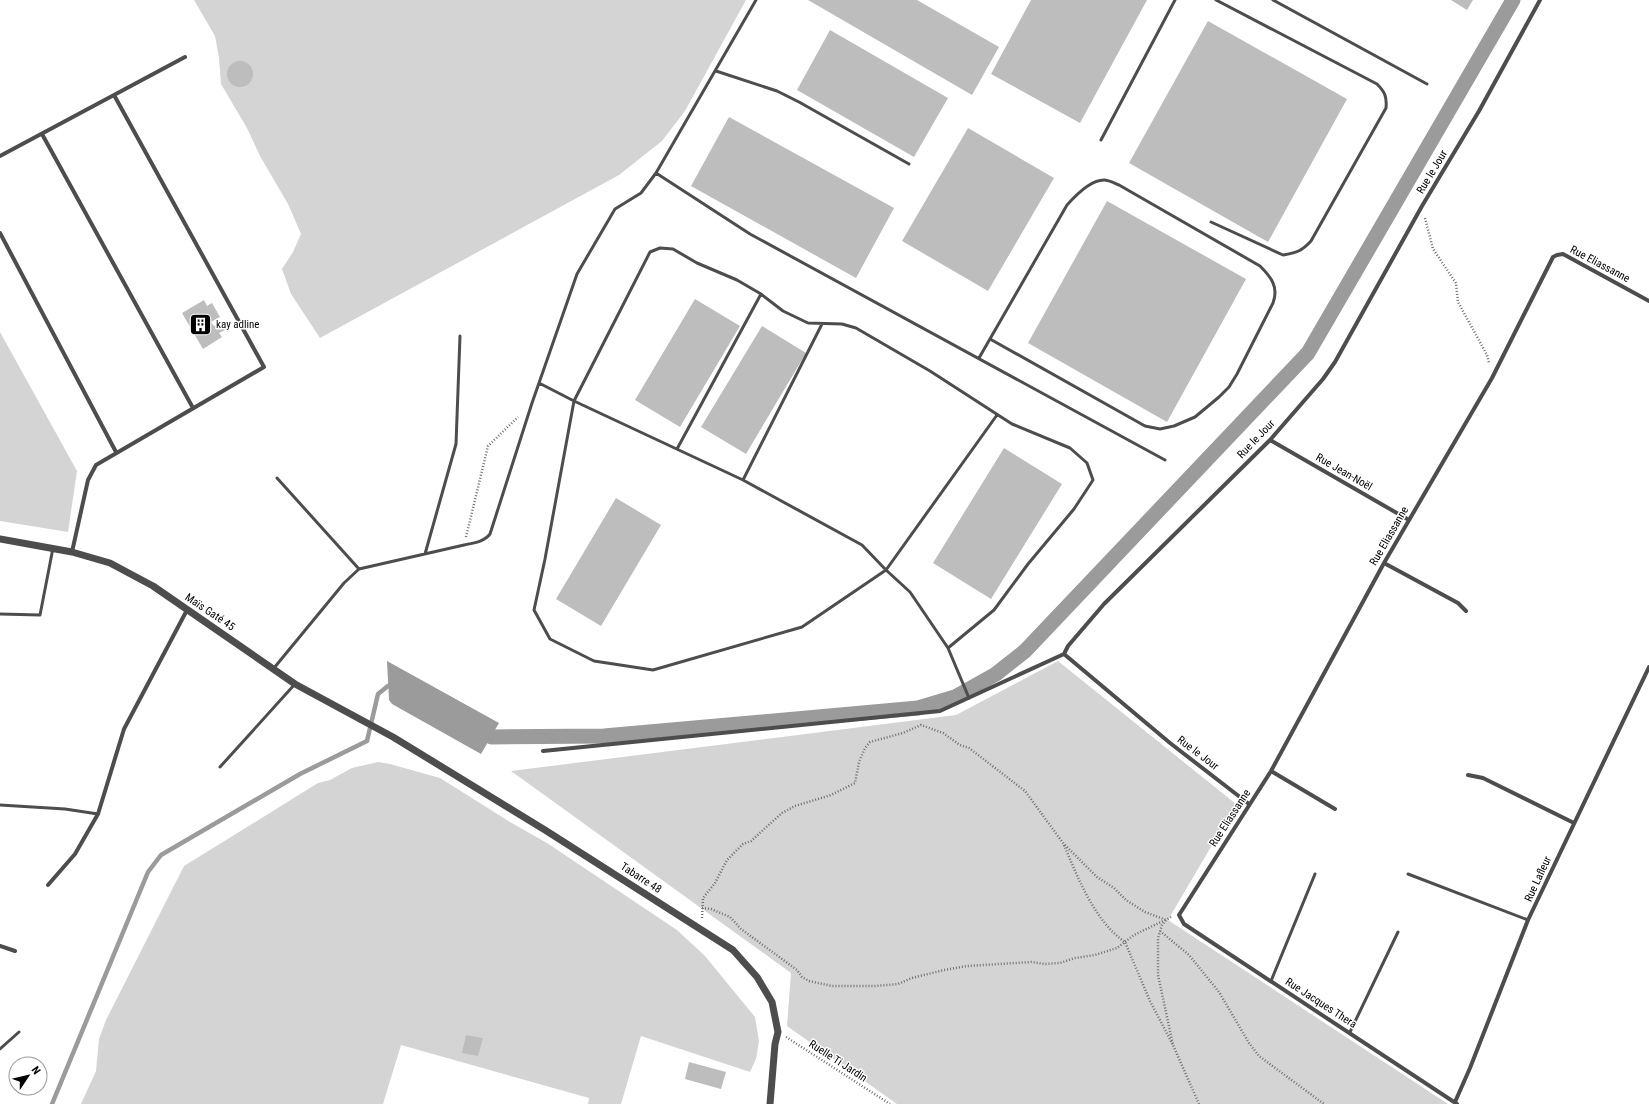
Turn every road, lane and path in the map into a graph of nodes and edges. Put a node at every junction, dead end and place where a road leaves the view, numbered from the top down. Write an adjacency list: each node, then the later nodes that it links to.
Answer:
1 (756, 0): 7 (lane)
2 (1175, 0): 11 (lane)
3 (1216, 0): 16 (lane)
4 (1273, 0): 8 (lane)
5 (1540, 0): 15 (street, Rue le Jour)
6 (185, 58): 9 (street)
7 (716, 71): 13 (lane); 14 (lane)
8 (1427, 84)
9 (114, 95): 10 (street); 28 (street)
10 (42, 134): 12 (street); 28 (street)
11 (1101, 140)
12 (0, 156)
13 (909, 164)
14 (656, 173): 23 (lane); 25 (lane)
15 (1422, 206): 24 (path); 30 (street, Rue le Jour)
16 (1211, 222)
17 (0, 233): 32 (street)
18 (761, 294): 20 (lane); 26 (lane); 31 (lane)
19 (1649, 301): 24 (street, Rue Eliassanne)
20 (822, 324): 29 (lane); 35 (lane)
21 (460, 336): 41 (lane)
22 (990, 339): 22 (lane); 23 (lane)
23 (979, 358): 33 (lane)
24 (1492, 378): 36 (street, Rue Eliassanne)
25 (539, 384): 26 (lane); 27 (lane)
26 (574, 402): 31 (lane); 44 (lane)
27 (532, 403): 38 (path); 38 (lane)
28 (193, 408): 32 (street)
29 (996, 415): 44 (lane); 48 (lane)
30 (1270, 440): 36 (street, Rue Jean-Noël); 49 (street, Rue le Jour)
31 (677, 449): 35 (lane)
32 (116, 452): 40 (street)
33 (1166, 460)
34 (277, 478): 43 (lane)
35 (743, 480): 44 (lane)
36 (1409, 520): 42 (street, Rue Eliassanne)
37 (0, 539): 39 (street, Maïs Gaté 45)
38 (464, 545): 41 (lane)
39 (53, 548): 40 (street, Maïs Gaté 45); 47 (lane)
40 (72, 552): 45 (street, Maïs Gaté 45)
41 (425, 554): 43 (lane)
42 (1384, 563): 46 (street); 58 (street, Rue Eliassanne)
43 (359, 569): 51 (lane)
44 (886, 570): 48 (lane)
45 (187, 610): 51 (street, Maïs Gaté 45); 63 (street)
46 (1466, 611)
47 (0, 614)
48 (948, 648): 54 (lane)
49 (1064, 654): 54 (street); 60 (street, Rue le Jour)
50 (1649, 668): 52 (street, Rue Lafleur)
51 (273, 669): 53 (street, Maïs Gaté 45)
52 (1648, 674): 64 (street, Rue Lafleur)
53 (294, 684): 55 (street, Maïs Gaté 45); 57 (lane)
54 (969, 698): 56 (street)
55 (393, 737): 73 (street, Tabarre 48)
56 (543, 751)
57 (220, 767)
58 (1271, 771): 60 (street, Rue Eliassanne); 62 (street)
59 (1468, 775): 64 (street)
60 (1249, 804): 70 (street, Rue Eliassanne)
61 (0, 805): 63 (lane)
62 (1335, 808)
63 (98, 814): 68 (street)
64 (1574, 823): 72 (street, Rue Lafleur)
65 (1064, 843): 69 (path); 71 (path); 76 (path)
66 (1315, 874): 79 (lane)
67 (1408, 874): 72 (lane)
68 (48, 885)
69 (702, 908): 73 (path); 76 (path)
70 (1179, 914): 71 (path); 79 (street, Rue Jacques Thera)
71 (1166, 920): 74 (path); 76 (path)
72 (1528, 920): 85 (street, Rue Lafleur)
73 (697, 927): 81 (street, Tabarre 48)
74 (1160, 931): 83 (path); 89 (path)
75 (1398, 932): 82 (lane)
76 (1125, 942): 83 (path)
77 (0, 946): 78 (street)
78 (15, 951)
79 (1271, 981): 82 (street, Rue Jacques Thera)
80 (19, 1032): 84 (lane)
81 (778, 1032): 86 (street, Tabarre 48); 87 (path, Ruelle Ti Jardin)
82 (1350, 1032): 85 (street, Rue Jacques Thera)
83 (1173, 1045): 88 (path)
84 (0, 1049)
85 (1456, 1103)
86 (770, 1104)
87 (890, 1104)
88 (1199, 1104)
89 (1324, 1104)

